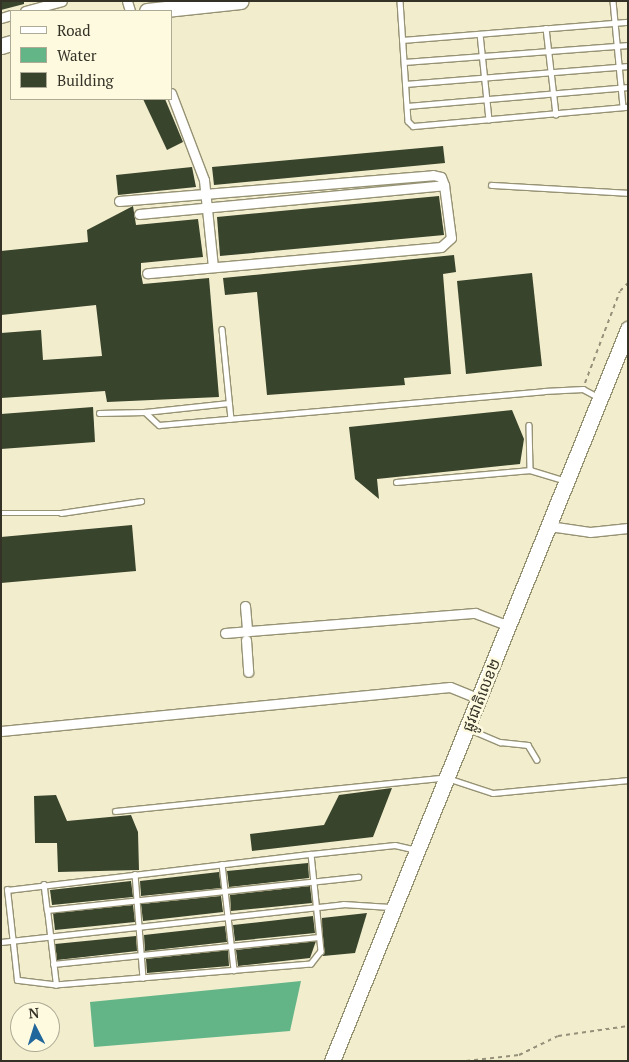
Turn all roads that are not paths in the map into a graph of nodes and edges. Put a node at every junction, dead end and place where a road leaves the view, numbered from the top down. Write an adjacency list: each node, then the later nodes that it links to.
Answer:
1 (62, 1): 5 (street)
2 (240, 1): 6 (main road)
3 (400, 1): 11 (lane)
4 (613, 1): 7 (lane)
5 (31, 10)
6 (156, 10)
7 (615, 22): 8 (lane); 9 (lane); 13 (lane)
8 (628, 22)
9 (546, 28): 10 (lane); 14 (lane)
10 (480, 34): 11 (lane); 15 (lane)
11 (402, 40): 16 (lane)
12 (628, 45): 13 (lane)
13 (617, 46): 14 (lane); 17 (lane)
14 (549, 51): 15 (lane); 19 (lane)
15 (482, 56): 16 (lane); 20 (lane)
16 (404, 62): 21 (lane)
17 (619, 66): 18 (lane); 19 (lane); 22 (lane)
18 (628, 66)
19 (551, 72): 20 (lane); 24 (lane)
20 (484, 78): 21 (lane); 26 (lane)
21 (405, 84): 27 (lane)
22 (621, 87): 23 (lane); 24 (lane); 28 (lane)
23 (628, 87)
24 (553, 94): 26 (lane); 29 (lane)
25 (172, 95): 34 (street)
26 (487, 99): 27 (lane); 30 (lane)
27 (407, 106): 30 (lane)
28 (625, 107): 29 (lane)
29 (556, 114): 30 (lane)
30 (489, 120)
31 (444, 185): 34 (street); 36 (street); 38 (street)
32 (491, 185): 33 (lane)
33 (628, 194)
34 (206, 195): 35 (street); 36 (street)
35 (119, 200)
36 (207, 205): 37 (street); 38 (street)
37 (139, 214)
38 (213, 267): 39 (street)
39 (147, 273)
40 (222, 329): 43 (lane)
41 (628, 329): 42 (main road, ផ្លូវជាតិលេខ២)
42 (600, 398): 46 (lane); 50 (main road, ផ្លូវជាតិលេខ២)
43 (229, 403): 44 (lane); 46 (lane)
44 (145, 412): 45 (lane); 46 (lane)
45 (99, 413)
46 (231, 419)
47 (528, 424): 48 (lane)
48 (530, 470): 49 (lane); 50 (lane)
49 (396, 482)
50 (567, 482): 53 (main road, ផ្លូវជាតិលេខ២)
51 (140, 501): 52 (lane)
52 (1, 513)
53 (549, 526): 54 (street); 56 (main road, ផ្លូវជាតិលេខ២)
54 (628, 528)
55 (245, 606): 58 (street)
56 (509, 626): 58 (street); 60 (main road, ផ្លូវជាតិលេខ២)
57 (225, 633): 58 (street)
58 (247, 634): 59 (street)
59 (248, 672)
60 (480, 699): 61 (main road, ផ្លូវជាតិលេខ២); 62 (street)
61 (468, 728): 63 (lane); 64 (main road, ផ្លូវជាតិលេខ២)
62 (1, 731)
63 (538, 760)
64 (446, 778): 65 (lane); 66 (lane); 67 (main road, ផ្លូវជាតិលេខ២)
65 (628, 780)
66 (115, 811)
67 (418, 850): 68 (lane); 77 (main road, ផ្លូវជាតិលេខ២)
68 (311, 854): 69 (lane); 72 (lane)
69 (222, 864): 70 (lane); 74 (lane)
70 (135, 874): 73 (lane); 75 (lane)
71 (358, 877): 72 (lane)
72 (313, 881): 74 (lane); 76 (lane)
73 (44, 884): 78 (lane); 83 (lane)
74 (226, 890): 75 (lane); 79 (lane)
75 (137, 900): 78 (lane); 80 (lane)
76 (316, 907): 77 (lane); 79 (lane); 82 (lane)
77 (394, 908): 91 (main road, ផ្លូវជាតិលេខ២)
78 (47, 910): 81 (lane)
79 (229, 916): 80 (lane); 85 (lane)
80 (139, 926): 81 (lane); 86 (lane)
81 (50, 936): 83 (lane); 87 (lane)
82 (319, 938): 85 (lane); 88 (lane)
83 (11, 940): 84 (lane); 90 (lane)
84 (1, 942)
85 (231, 944): 86 (lane); 88 (lane)
86 (141, 953): 87 (lane); 89 (lane)
87 (53, 964): 90 (lane)
88 (234, 970): 89 (lane)
89 (143, 978): 90 (lane)
90 (56, 985)
91 (332, 1061)

